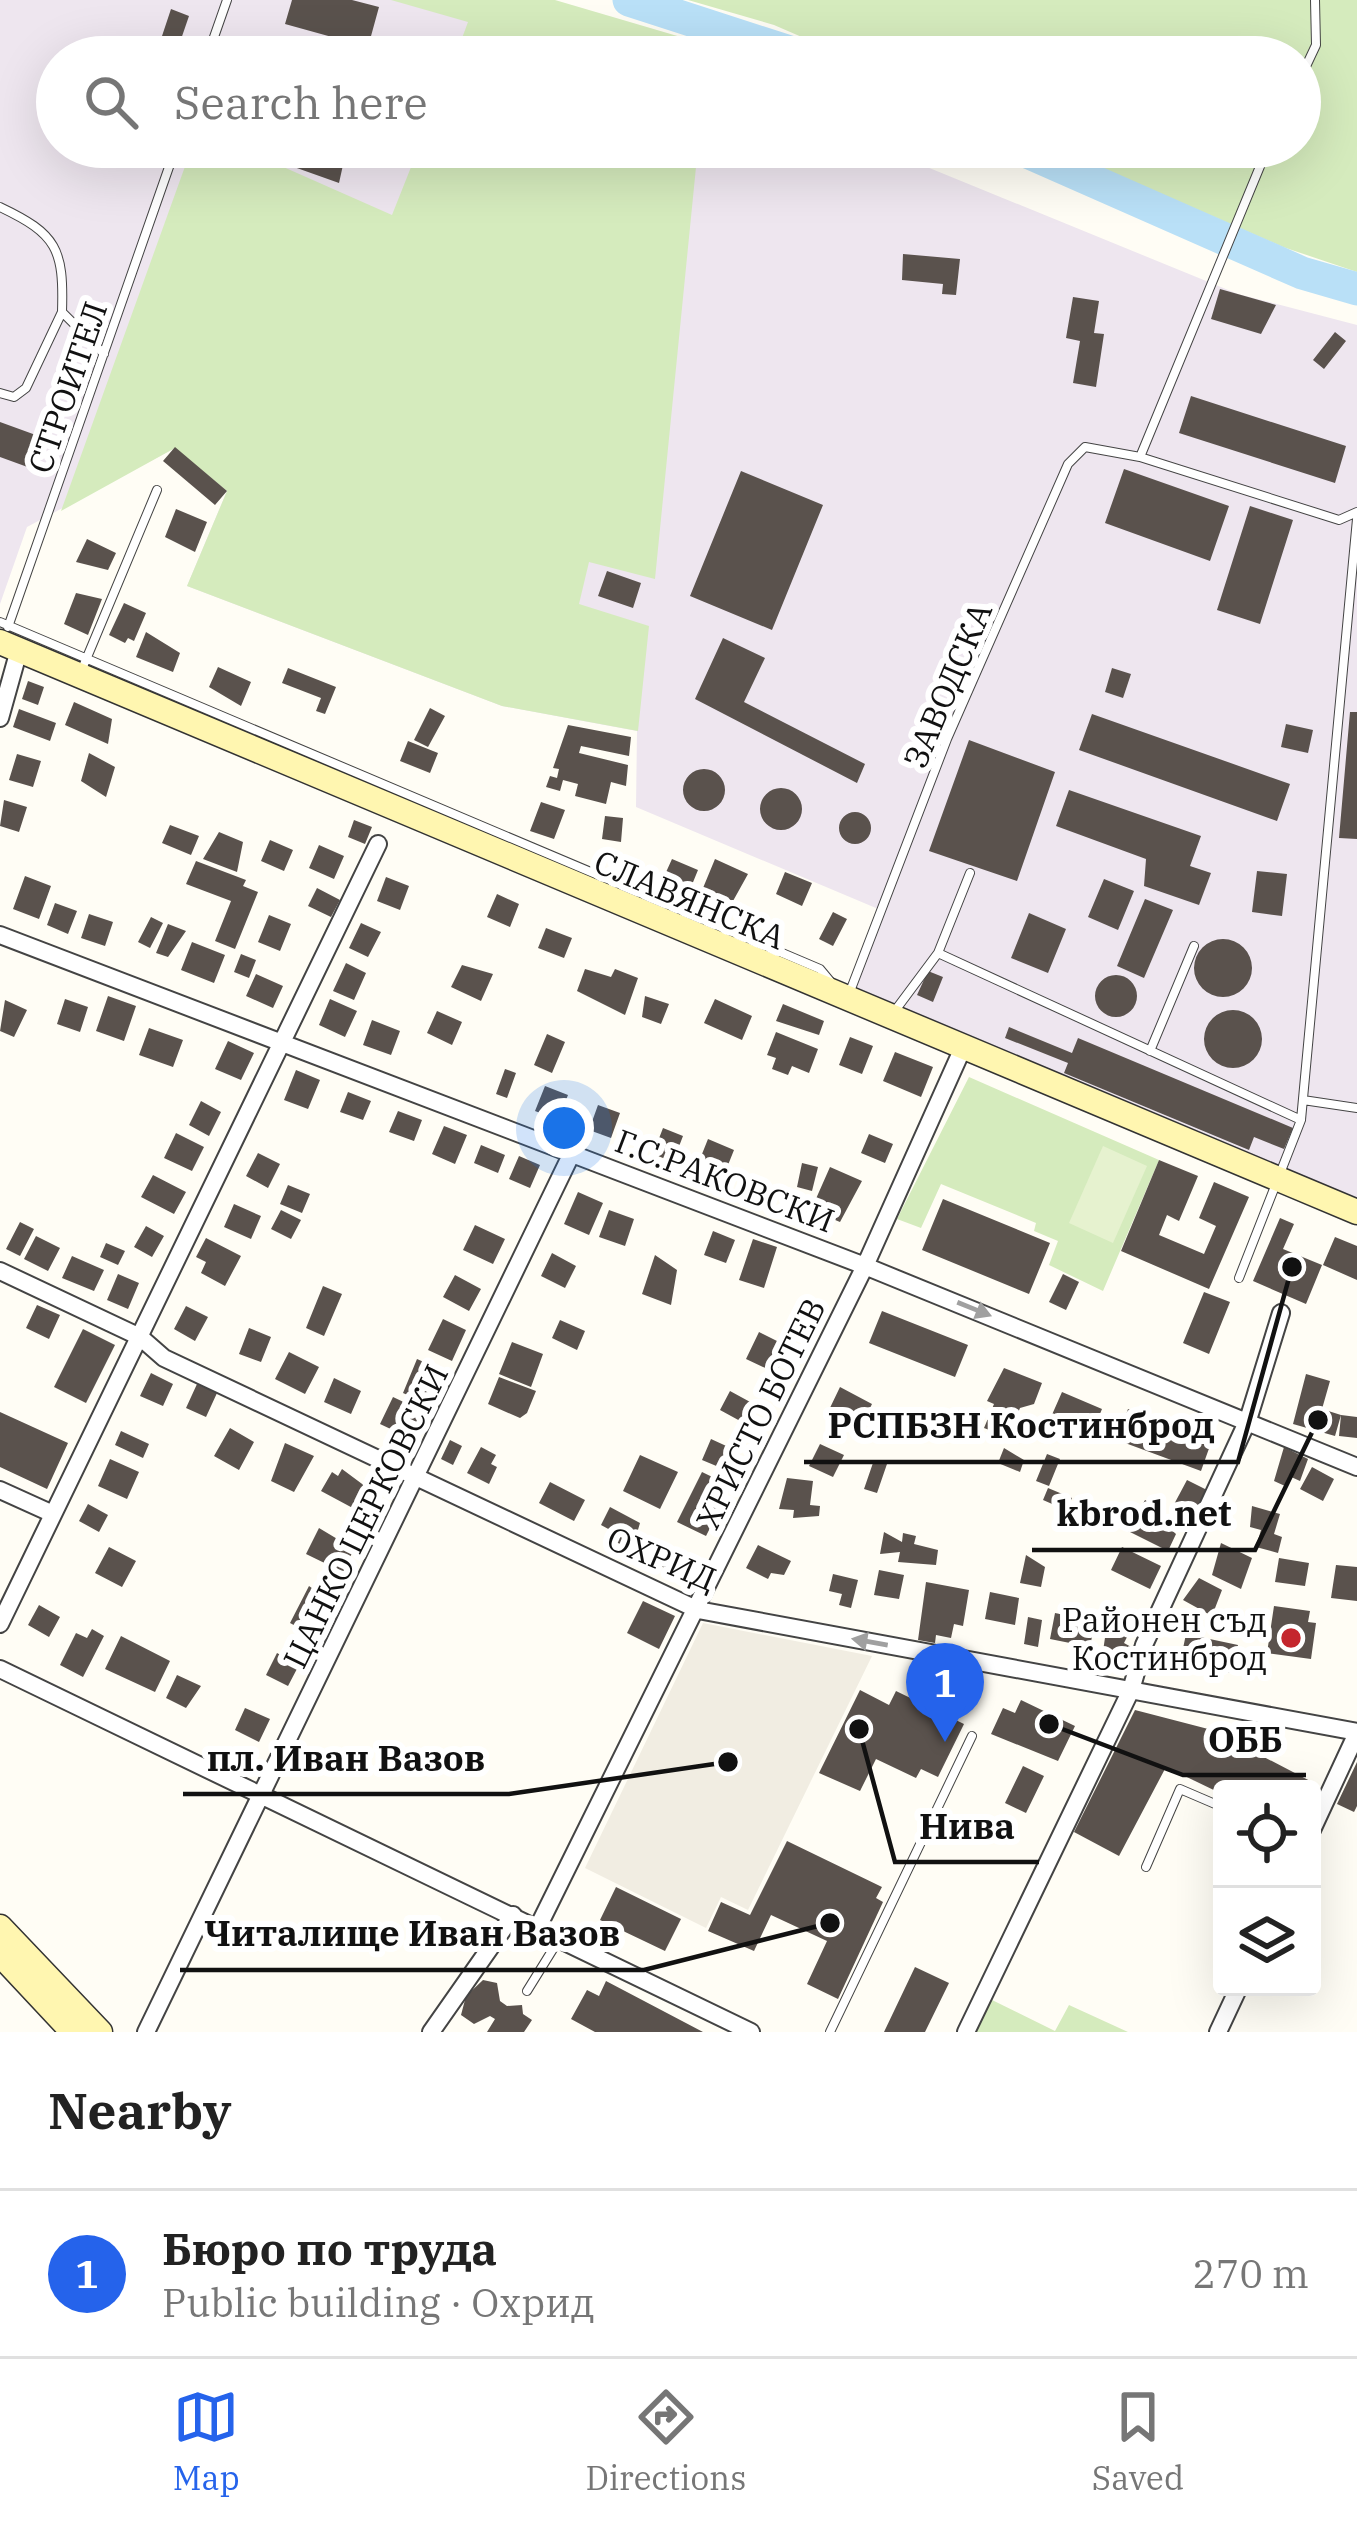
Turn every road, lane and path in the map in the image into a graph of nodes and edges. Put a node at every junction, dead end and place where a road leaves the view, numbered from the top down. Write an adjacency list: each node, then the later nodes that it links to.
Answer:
1 (227, 0): 3 (lane)
2 (1316, 0): 4 (lane)
3 (214, 36)
4 (1316, 36)
5 (169, 168): 9 (lane, СТРОИТЕЛ)
6 (1259, 168): 11 (lane)
7 (0, 207): 8 (lane)
8 (62, 312): 9 (lane); 10 (lane)
9 (104, 354): 14 (lane, СТРОИТЕЛ)
10 (0, 393)
11 (1140, 457): 13 (lane); 22 (lane, ЗАВОДСКА)
12 (157, 490): 15 (lane)
13 (1357, 515): 27 (lane)
14 (6, 637): 15 (street, СЛАВЯНСКА); 16 (street)
15 (83, 667): 22 (street, СЛАВЯНСКА)
16 (0, 718)
17 (378, 844): 24 (street)
18 (970, 873): 21 (lane)
19 (0, 935): 24 (street, Г.С.РАКОВСКИ)
20 (1194, 946): 26 (lane)
21 (938, 953): 23 (lane); 26 (lane)
22 (846, 1000): 23 (street, СЛАВЯНСКА)
23 (889, 1018): 25 (street, СЛАВЯНСКА)
24 (284, 1042): 30 (street, Г.С.РАКОВСКИ); 37 (street)
25 (962, 1050): 31 (street, СЛАВЯНСКА); 33 (street, ХРИСТО БОТЕВ)
26 (1150, 1051): 29 (lane)
27 (1303, 1100): 28 (lane); 29 (lane)
28 (1357, 1108)
29 (1301, 1120): 31 (lane)
30 (572, 1154): 33 (street, Г.С.РАКОВСКИ); 40 (street, ЦАНКО ЦЕРКОВСКИ)
31 (1280, 1180): 32 (street, СЛАВЯНСКА); 35 (lane)
32 (1357, 1212)
33 (865, 1266): 38 (street, Г.С.РАКОВСКИ, one-way to 38); 43 (street, ХРИСТО БОТЕВ)
34 (0, 1271): 37 (street, ОХРИД)
35 (1239, 1278)
36 (1281, 1313): 38 (street)
37 (140, 1337): 40 (street, ОХРИД); 42 (street)
38 (1248, 1420): 39 (street, Г.С.РАКОВСКИ); 46 (street)
39 (1357, 1467)
40 (416, 1480): 43 (street, ОХРИД); 49 (street, ЦАНКО ЦЕРКОВСКИ)
41 (0, 1490): 42 (street)
42 (53, 1514): 44 (street)
43 (698, 1610): 46 (street, ОХРИД, one-way to 43); 55 (street, ХРИСТО БОТЕВ)
44 (0, 1624)
45 (0, 1669): 49 (street)
46 (1131, 1690): 47 (street, ОХРИД); 66 (street)
47 (1357, 1732): 51 (street)
48 (972, 1736): 65 (lane)
49 (265, 1796): 53 (street); 63 (street, ЦАНКО ЦЕРКОВСКИ)
50 (1213, 1803): 52 (lane)
51 (1321, 1810)
52 (1146, 1867)
53 (514, 1915): 55 (street); 64 (street)
54 (0, 1927): 62 (street)
55 (538, 1927): 56 (street)
56 (560, 1937): 58 (lane); 60 (street)
57 (0, 1954): 61 (street)
58 (527, 1991)
59 (1235, 1996): 67 (street)
60 (744, 2030)
61 (73, 2032)
62 (100, 2032)
63 (146, 2032)
64 (431, 2032)
65 (830, 2032)
66 (965, 2032)
67 (1218, 2032)

